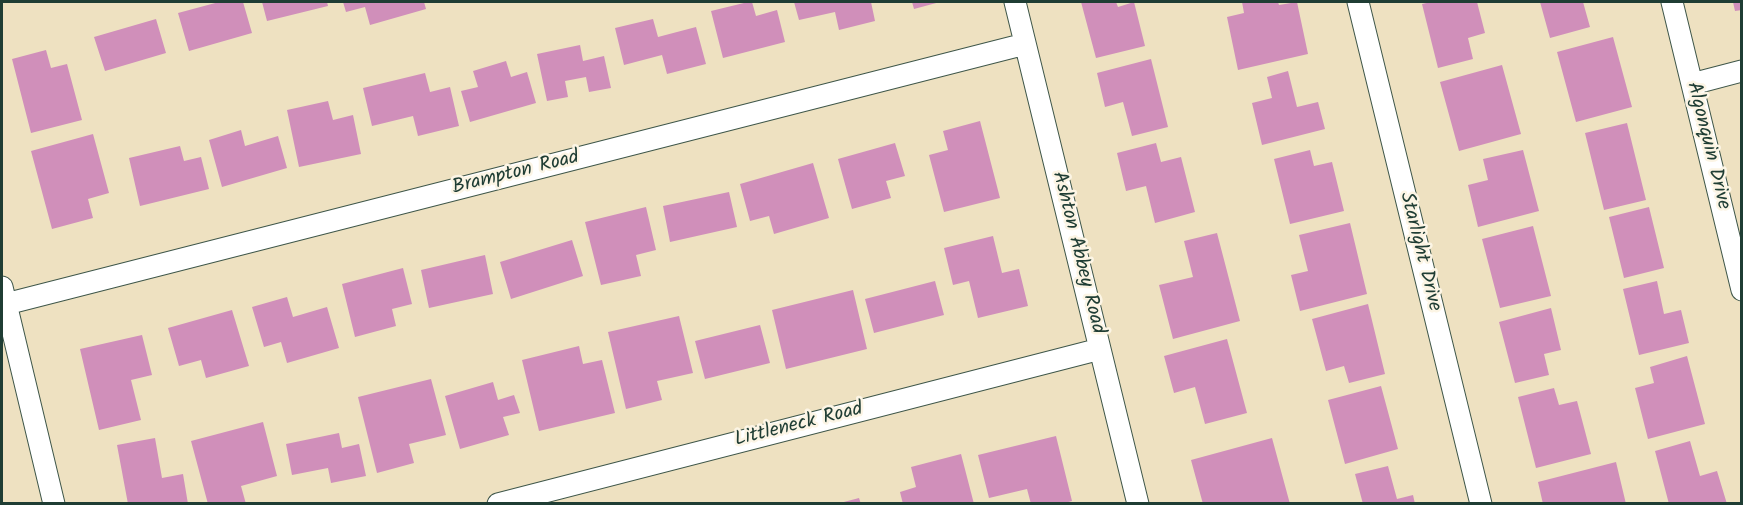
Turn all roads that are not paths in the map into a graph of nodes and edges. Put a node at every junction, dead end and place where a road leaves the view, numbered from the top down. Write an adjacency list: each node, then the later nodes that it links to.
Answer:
1 (1016, 2): 4 (street, Ashton Abbey Road)
2 (1358, 2): 13 (street, Starlight Drive)
3 (1672, 2): 6 (street, Algonquin Drive)
4 (1025, 44): 8 (street, Brampton Road); 9 (street, Ashton Abbey Road)
5 (1742, 71): 6 (street)
6 (1692, 84): 7 (street, Algonquin Drive)
7 (1742, 290)
8 (4, 296): 10 (street)
9 (1100, 349): 11 (street, Littleneck Road); 12 (street, Ashton Abbey Road)
10 (54, 504)
11 (498, 504)
12 (1138, 504)
13 (1481, 504)

